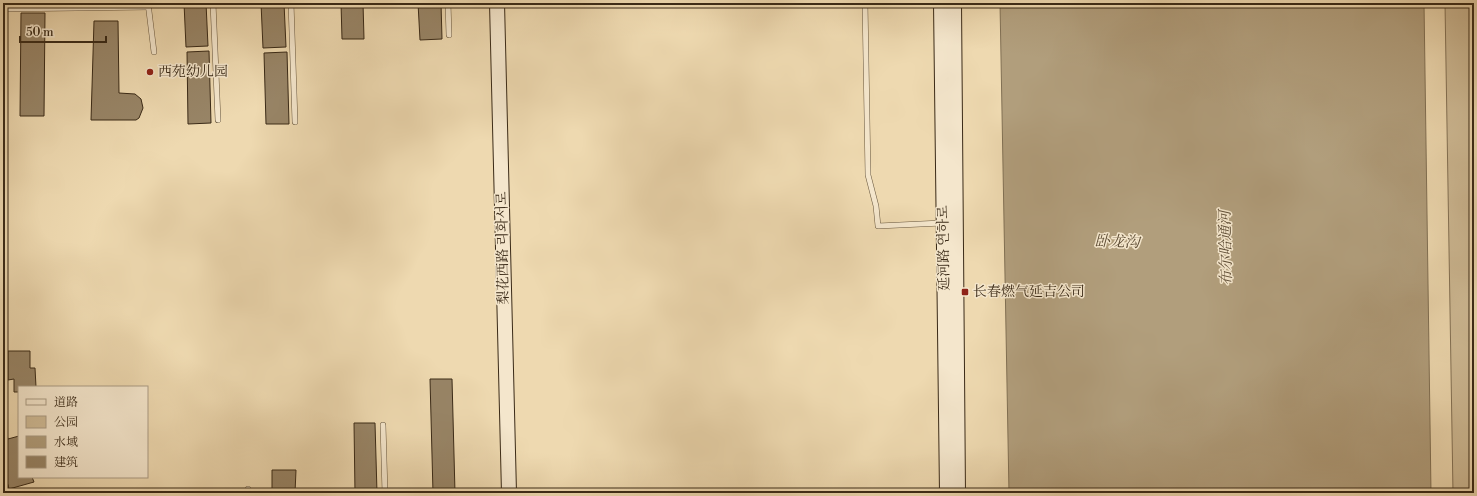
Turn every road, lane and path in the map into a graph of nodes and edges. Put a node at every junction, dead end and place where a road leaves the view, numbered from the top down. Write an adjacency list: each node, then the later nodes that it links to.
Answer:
1 (213, 3): 12 (lane)
2 (291, 3): 13 (lane)
3 (448, 3): 10 (lane)
4 (497, 3): 17 (main road, 梨花西路 리화서로)
5 (865, 3): 14 (lane)
6 (941, 3): 14 (main road, 延河路 연하로)
7 (954, 3): 19 (main road, 延河路 연하로)
8 (149, 5): 9 (lane); 11 (lane)
9 (3, 9)
10 (449, 35)
11 (154, 52)
12 (218, 120)
13 (295, 122)
14 (943, 222): 18 (main road, 延河路 연하로)
15 (383, 425): 16 (lane)
16 (385, 493)
17 (509, 493)
18 (947, 493)
19 (958, 493)

